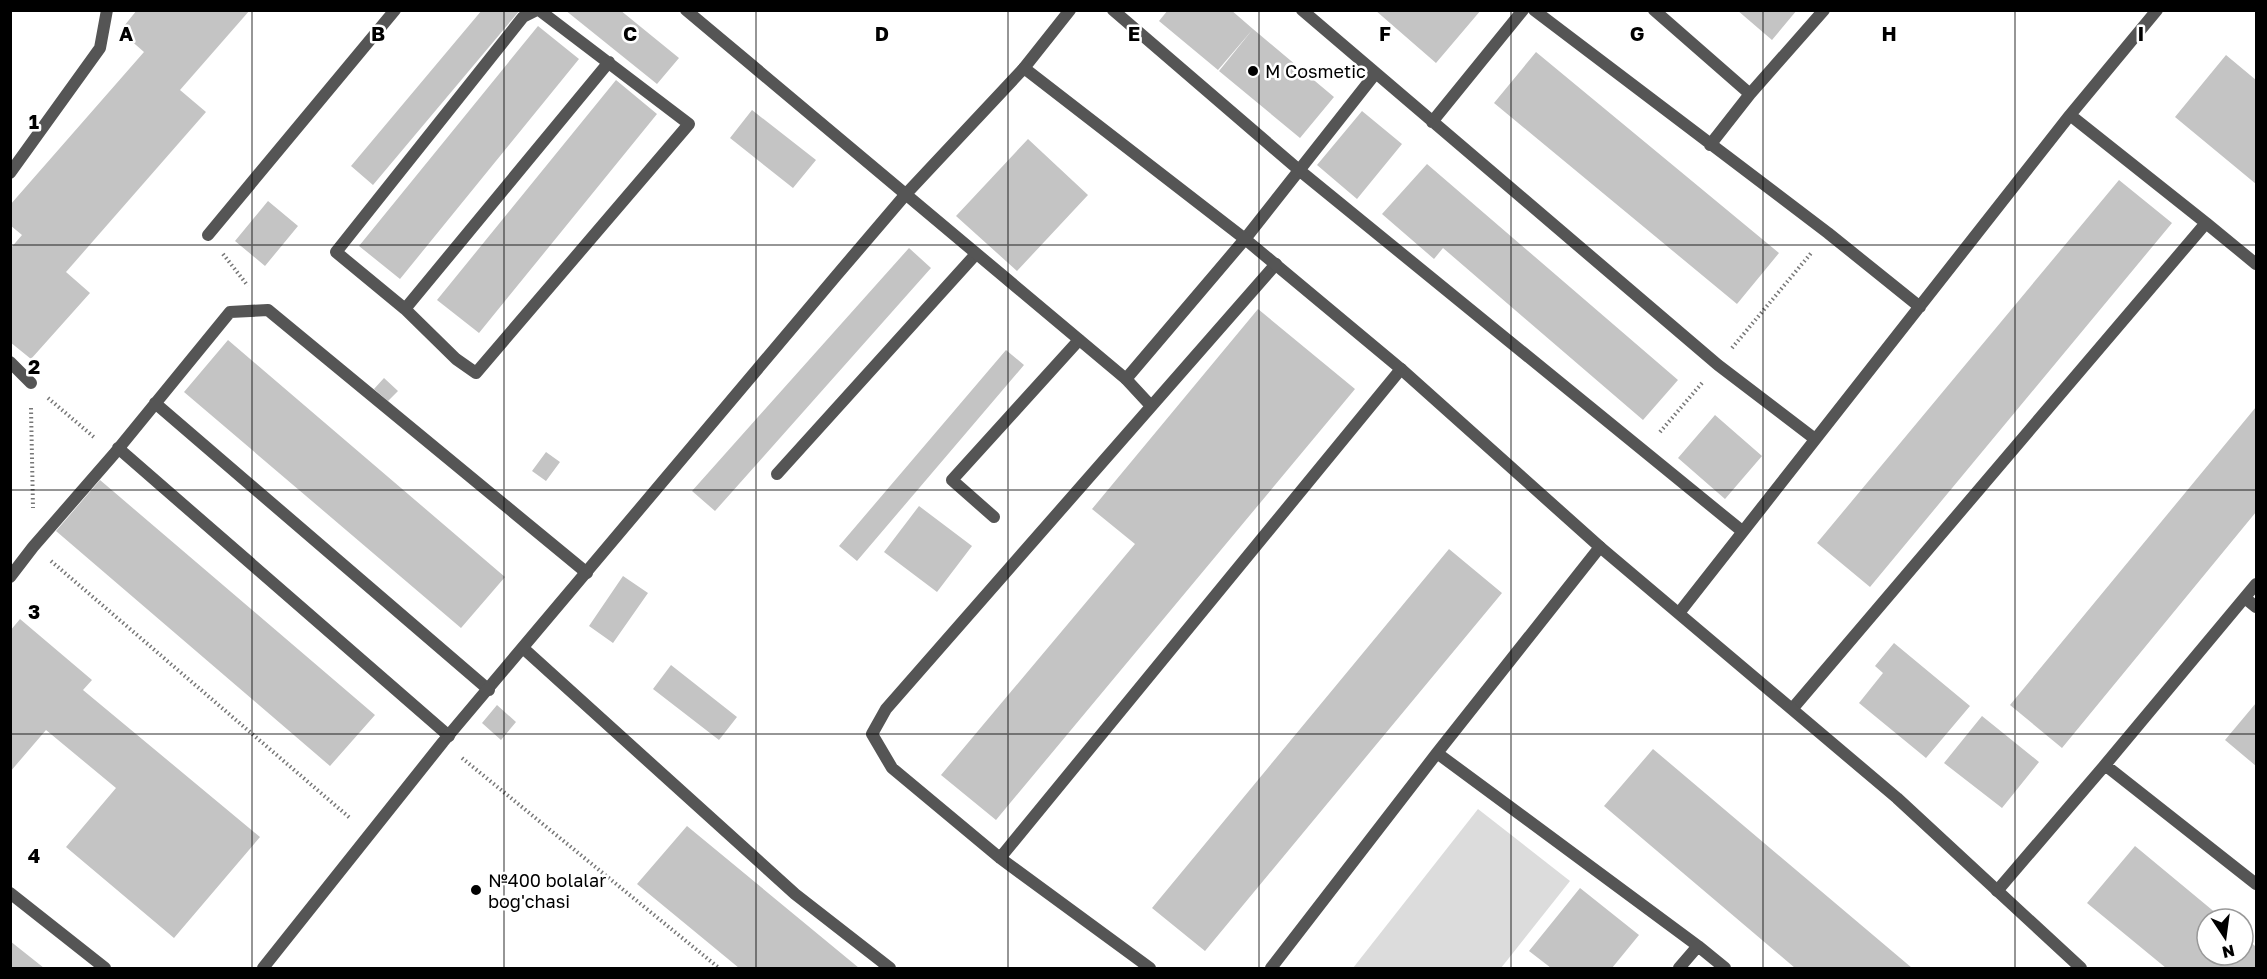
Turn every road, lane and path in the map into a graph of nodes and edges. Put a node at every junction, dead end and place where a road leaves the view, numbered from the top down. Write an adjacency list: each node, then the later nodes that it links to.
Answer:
1 (107, 10): 21 (street)
2 (395, 10): 25 (street)
3 (538, 10): 13 (street); 31 (street)
4 (686, 10): 22 (street)
5 (1070, 10): 14 (street)
6 (1113, 10): 20 (street)
7 (1302, 10): 15 (street)
8 (1523, 10): 18 (street)
9 (1534, 10): 19 (street)
10 (1654, 10): 16 (street)
11 (1824, 10): 16 (street)
12 (2157, 10): 17 (street)
13 (609, 62): 31 (street); 31 (street)
14 (1024, 68): 22 (street); 26 (street)
15 (1376, 74): 18 (street); 20 (street)
16 (1750, 94): 19 (street)
17 (2070, 115): 23 (street); 30 (street)
18 (1432, 122): 35 (street)
19 (1710, 145): 24 (street)
20 (1299, 170): 26 (street); 42 (street)
21 (10, 173)
22 (906, 194): 27 (street); 49 (street)
23 (2206, 223): 29 (street); 57 (street)
24 (1828, 233): 30 (street); 35 (path)
25 (208, 235): 32 (path)
26 (1245, 238): 28 (street); 37 (street)
27 (976, 254): 33 (street); 44 (street)
28 (1276, 264): 36 (street); 40 (street)
29 (2256, 264)
30 (1920, 307): 41 (street)
31 (405, 309)
32 (268, 310): 39 (street); 49 (street)
33 (1079, 340): 37 (street); 45 (street)
34 (10, 362): 38 (street)
35 (1718, 365): 41 (street); 42 (path)
36 (1401, 369): 48 (street); 62 (street)
37 (1126, 380): 40 (street)
38 (31, 383): 43 (path); 47 (path)
39 (155, 403): 43 (street); 56 (street)
40 (1151, 406): 62 (street)
41 (1815, 439): 46 (street)
42 (1643, 450): 46 (street)
43 (116, 452): 47 (street); 58 (street)
44 (777, 474)
45 (994, 517)
46 (1742, 531): 54 (street)
47 (33, 547): 50 (street); 61 (path)
48 (1600, 547): 54 (street); 59 (street)
49 (587, 573): 55 (street)
50 (10, 577)
51 (2256, 584): 52 (street)
52 (2245, 598): 53 (street); 60 (street)
53 (2256, 607)
54 (1679, 612): 57 (street)
55 (523, 648): 56 (street); 70 (street)
56 (489, 690): 58 (street)
57 (1793, 708): 64 (street)
58 (446, 739): 61 (street); 69 (path)
59 (1437, 753): 66 (street); 72 (street)
60 (2105, 765): 63 (street); 64 (street)
61 (370, 834): 68 (street)
62 (1000, 858): 71 (street)
63 (2256, 884)
64 (1996, 891): 75 (street)
65 (10, 893): 67 (street)
66 (1698, 946): 73 (street); 74 (street)
67 (105, 969)
68 (263, 969)
69 (719, 969)
70 (890, 969)
71 (1150, 969)
72 (1271, 969)
73 (1679, 969)
74 (1725, 969)
75 (2081, 969)

